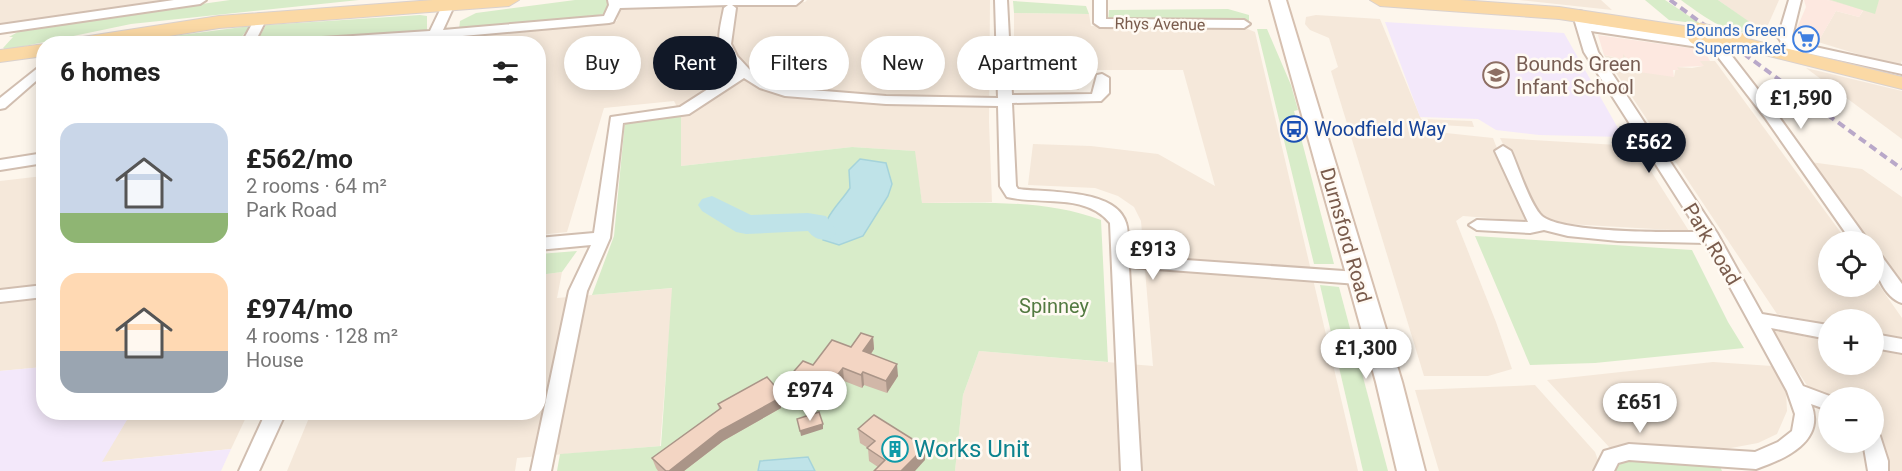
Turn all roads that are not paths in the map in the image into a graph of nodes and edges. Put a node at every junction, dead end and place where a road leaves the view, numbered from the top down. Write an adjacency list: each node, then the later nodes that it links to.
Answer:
1 (200, 0): 16 (street)
2 (509, 0): 12 (main road)
3 (1001, 0): 33 (street)
4 (1100, 0): 15 (street, Rhys Avenue)
5 (1278, 0): 46 (main road, Durnsford Road)
6 (1380, 0): 9 (main road)
7 (1795, 0): 22 (street)
8 (796, 1): 11 (street)
9 (1420, 1): 14 (main road)
10 (615, 3): 11 (street); 20 (street)
11 (732, 3): 29 (street)
12 (448, 6): 13 (main road); 19 (street)
13 (261, 18): 17 (main road); 18 (street)
14 (1581, 20): 21 (main road); 41 (street, Park Road)
15 (1244, 24)
16 (2, 30)
17 (122, 36)
18 (251, 36)
19 (433, 36)
20 (459, 36)
21 (1709, 39): 22 (main road, bridge); 40 (street)
22 (1784, 47): 28 (street); 30 (main road); 32 (main road)
23 (0, 56): 25 (main road)
24 (0, 62): 26 (main road)
25 (36, 62)
26 (36, 63)
27 (36, 67): 34 (street)
28 (1902, 70)
29 (744, 72): 33 (street); 42 (street)
30 (1902, 77)
31 (1102, 78): 33 (street)
32 (1902, 83)
33 (1004, 100): 44 (street)
34 (0, 105)
35 (1503, 151): 39 (street)
36 (36, 159): 37 (street)
37 (0, 165)
38 (1477, 225): 39 (street)
39 (1542, 225): 41 (street)
40 (1854, 231)
41 (1711, 237): 50 (street, Park Road)
42 (602, 238): 43 (street); 60 (street)
43 (546, 243)
44 (1120, 261): 46 (street); 61 (street)
45 (1884, 272): 49 (street)
46 (1358, 278): 62 (main road, Durnsford Road)
47 (36, 292): 48 (street)
48 (0, 296)
49 (1902, 297)
50 (1755, 319): 51 (street); 54 (street, Park Road)
51 (1818, 330)
52 (1884, 343): 53 (street)
53 (1902, 346)
54 (1796, 391): 55 (street); 58 (street, Park Road)
55 (1818, 399)
56 (272, 420): 59 (street)
57 (1876, 453): 64 (street)
58 (1726, 466): 63 (street, Park Road)
59 (249, 471)
60 (541, 471)
61 (1131, 471)
62 (1411, 471)
63 (1604, 471)
64 (1878, 471)

